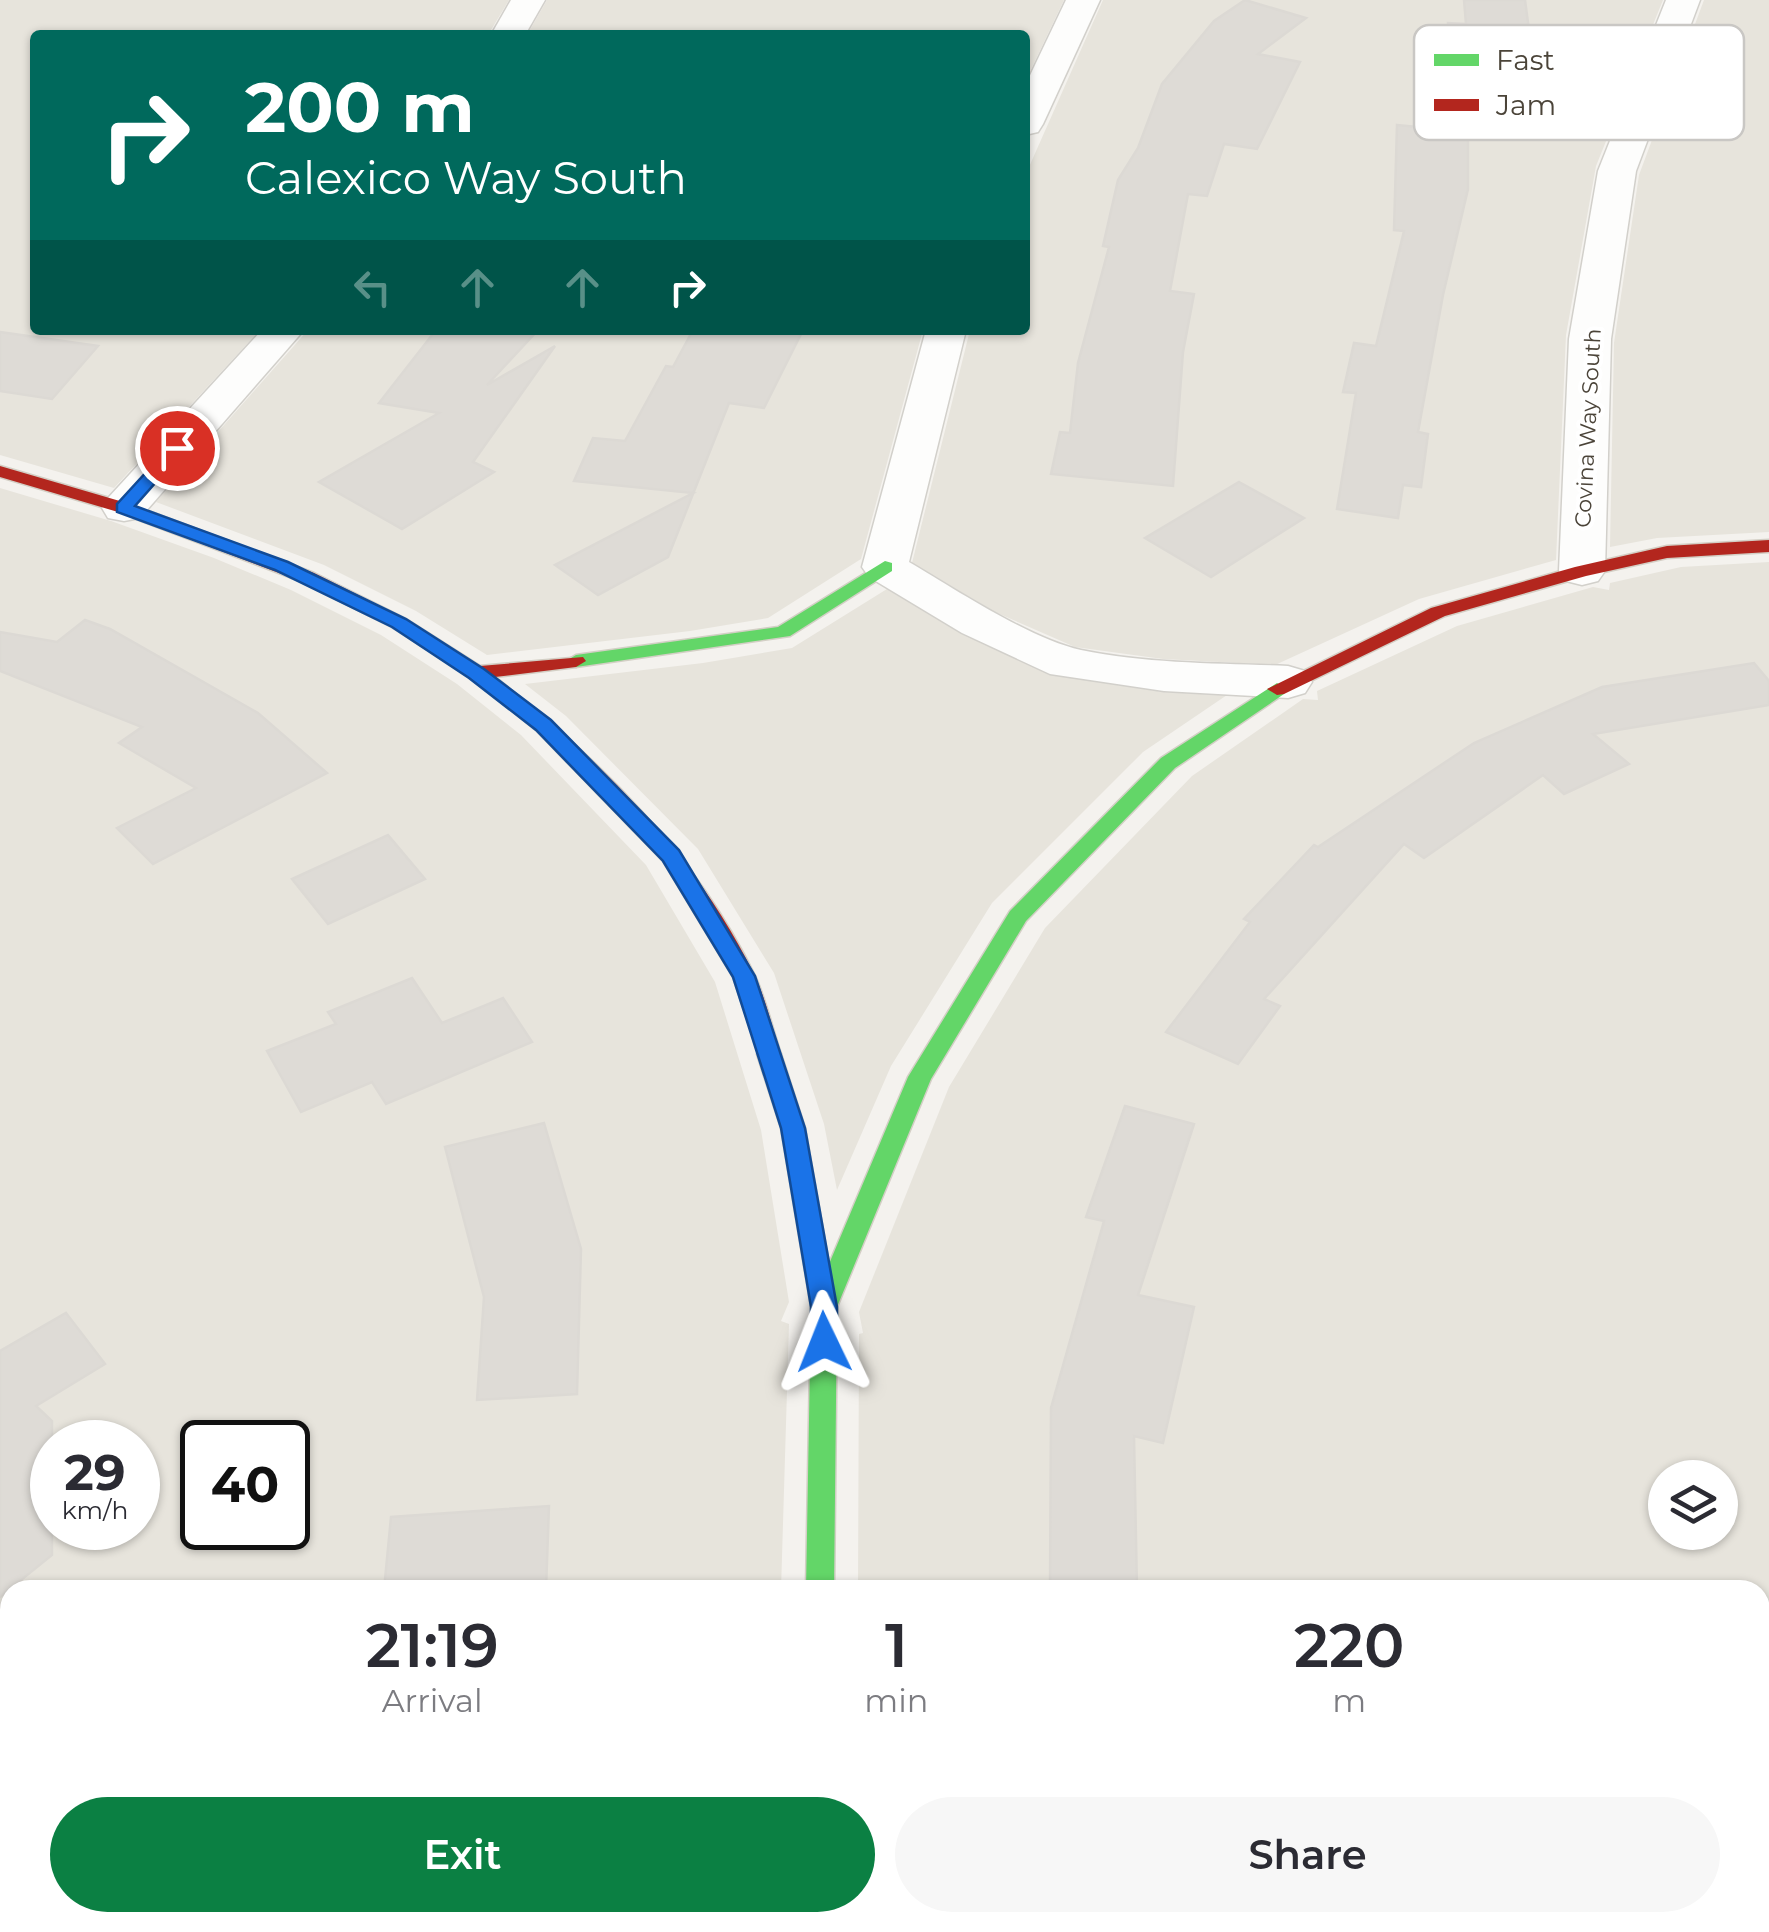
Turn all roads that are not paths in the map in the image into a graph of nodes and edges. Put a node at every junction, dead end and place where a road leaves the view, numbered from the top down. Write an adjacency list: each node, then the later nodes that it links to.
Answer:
1 (528, 0): 5 (street)
2 (1083, 0): 6 (street)
3 (1683, 0): 4 (street, Covina Way South)
4 (1673, 25)
5 (511, 30)
6 (1030, 113)
7 (1629, 140): 14 (street, Covina Way South)
8 (280, 335): 11 (street)
9 (945, 335): 13 (street)
10 (0, 471): 11 (street)
11 (124, 508): 15 (street)
12 (1769, 546): 14 (street)
13 (885, 568): 15 (street); 16 (street)
14 (1582, 571): 16 (street)
15 (476, 673): 17 (street)
16 (1288, 682): 17 (street)
17 (824, 1307): 18 (street)
18 (820, 1580)

